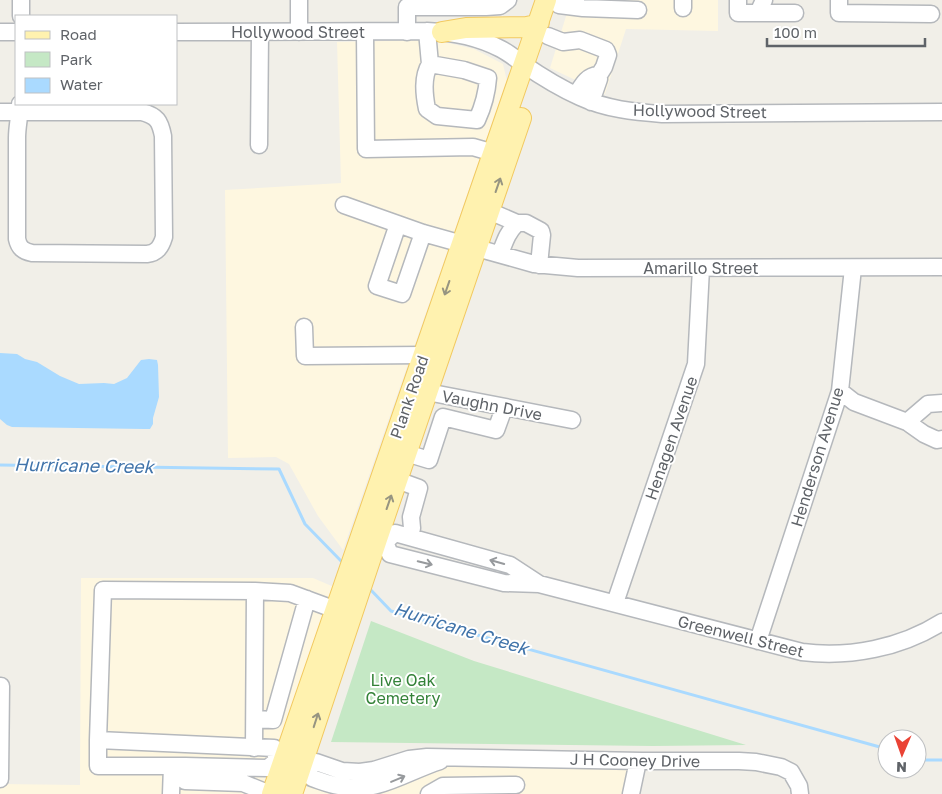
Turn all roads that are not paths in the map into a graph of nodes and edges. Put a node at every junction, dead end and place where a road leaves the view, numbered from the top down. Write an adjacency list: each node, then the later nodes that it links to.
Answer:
1 (21, 0): 12 (street)
2 (299, 0): 19 (street)
3 (508, 0): 7 (street)
4 (738, 0): 8 (street)
5 (839, 0): 9 (street)
6 (555, 2): 10 (street); 14 (main road, Plank Road)
7 (486, 4): 13 (street); 21 (street)
8 (761, 6): 11 (street)
9 (935, 9)
10 (638, 10)
11 (795, 13)
12 (21, 15)
13 (486, 28): 14 (main road); 22 (main road)
14 (544, 29): 24 (main road, Plank Road); 25 (street)
15 (0, 32): 16 (street)
16 (15, 32)
17 (178, 32): 18 (street, Hollywood Street)
18 (260, 32): 19 (street, Hollywood Street); 33 (street)
19 (299, 32): 20 (street, Hollywood Street)
20 (365, 32): 21 (street, Hollywood Street); 34 (street)
21 (407, 32): 22 (street, Hollywood Street)
22 (434, 32): 23 (street); 24 (street, Hollywood Street)
23 (430, 64): 29 (street); 29 (street)
24 (530, 68): 26 (street, Hollywood Street); 32 (main road, Plank Road); 36 (main road, Plank Road, one-way to 24)
25 (599, 76): 26 (street); 27 (street)
26 (576, 95): 27 (street, Hollywood Street)
27 (591, 102): 31 (street, Hollywood Street)
28 (20, 108): 28 (street); 30 (street)
29 (481, 111): 32 (street)
30 (0, 112)
31 (942, 112)
32 (505, 121): 34 (main road, Plank Road)
33 (259, 145)
34 (494, 153): 40 (main road, Plank Road)
35 (344, 206): 38 (street, Amarillo Street)
36 (489, 211): 37 (street); 40 (main road, Plank Road)
37 (518, 223): 41 (street); 42 (street)
38 (398, 224): 39 (street, Amarillo Street); 39 (street)
39 (423, 233): 40 (street, Amarillo Street)
40 (469, 245): 41 (street, Amarillo Street); 47 (main road, Plank Road, one-way to 47); 48 (main road, Plank Road)
41 (500, 254): 42 (street, Amarillo Street)
42 (539, 265): 44 (street, Amarillo Street)
43 (942, 267): 45 (street, Amarillo Street)
44 (701, 268): 45 (street, Amarillo Street); 65 (street, Henagen Avenue)
45 (853, 268): 49 (street, Henderson Avenue)
46 (304, 327): 47 (street)
47 (424, 355): 48 (main road, Plank Road)
48 (419, 391): 51 (street, Vaughn Drive); 53 (main road, Plank Road); 60 (main road, Plank Road)
49 (840, 391): 54 (street); 67 (street, Henderson Avenue)
50 (942, 403): 54 (street)
51 (504, 408): 52 (street, Vaughn Drive); 55 (street)
52 (572, 420)
53 (417, 421): 55 (street); 57 (main road, Plank Road)
54 (907, 422): 56 (street)
55 (440, 428): 57 (street)
56 (942, 439)
57 (406, 453): 58 (main road, Plank Road)
58 (397, 480): 59 (street); 60 (main road, Plank Road, one-way to 58)
59 (410, 537): 60 (street, Greenwell Street); 61 (street, Greenwell Street, one-way to 59)
60 (374, 538): 61 (street, Greenwell Street, one-way to 61); 64 (main road, Plank Road)
61 (540, 584): 65 (street, Greenwell Street)
62 (255, 591): 63 (street); 69 (street); 70 (street)
63 (307, 599): 64 (street); 69 (street)
64 (344, 603): 74 (main road, Plank Road)
65 (615, 603): 67 (street, Greenwell Street)
66 (942, 622): 67 (street, Greenwell Street)
67 (758, 641)
68 (1, 686): 76 (street)
69 (255, 719): 71 (street)
70 (98, 740): 71 (street); 75 (street)
71 (254, 748): 74 (street)
72 (516, 759): 73 (street, J H Cooney Drive); 74 (street, J H Cooney Drive); 78 (street)
73 (638, 760): 83 (street); 84 (street, J H Cooney Drive)
74 (292, 764): 75 (street, J H Cooney Drive); 80 (main road, Plank Road); 81 (main road, Plank Road)
75 (182, 777): 77 (street); 79 (street)
76 (0, 780)
77 (250, 790): 80 (street)
78 (516, 790): 82 (street)
79 (171, 794)
80 (271, 794)
81 (292, 794)
82 (429, 794)
83 (631, 794)
84 (800, 794)

